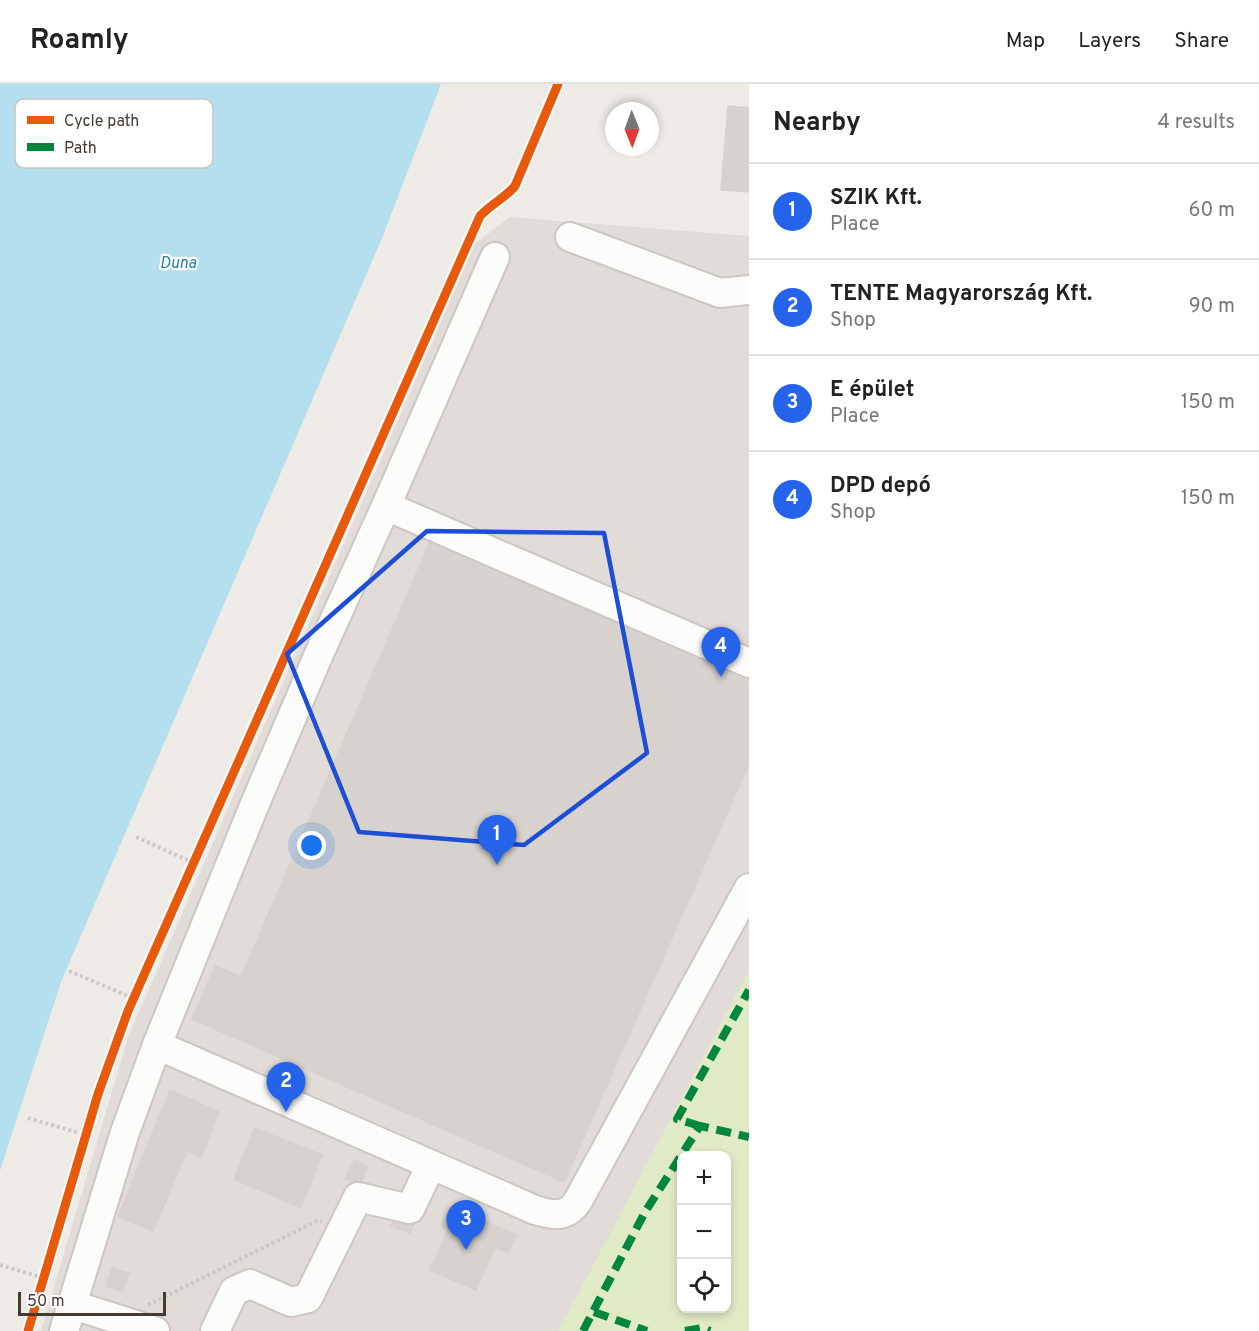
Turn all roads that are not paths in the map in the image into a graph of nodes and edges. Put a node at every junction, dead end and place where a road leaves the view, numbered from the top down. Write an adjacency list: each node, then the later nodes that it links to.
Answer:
1 (570, 237): 3 (lane)
2 (495, 256): 4 (lane)
3 (749, 290)
4 (386, 506): 5 (lane); 7 (lane)
5 (749, 663)
6 (749, 888): 8 (lane)
7 (157, 1045): 8 (lane); 9 (lane)
8 (431, 1165): 11 (lane)
9 (68, 1318): 10 (lane)
10 (155, 1331)
11 (215, 1331)

